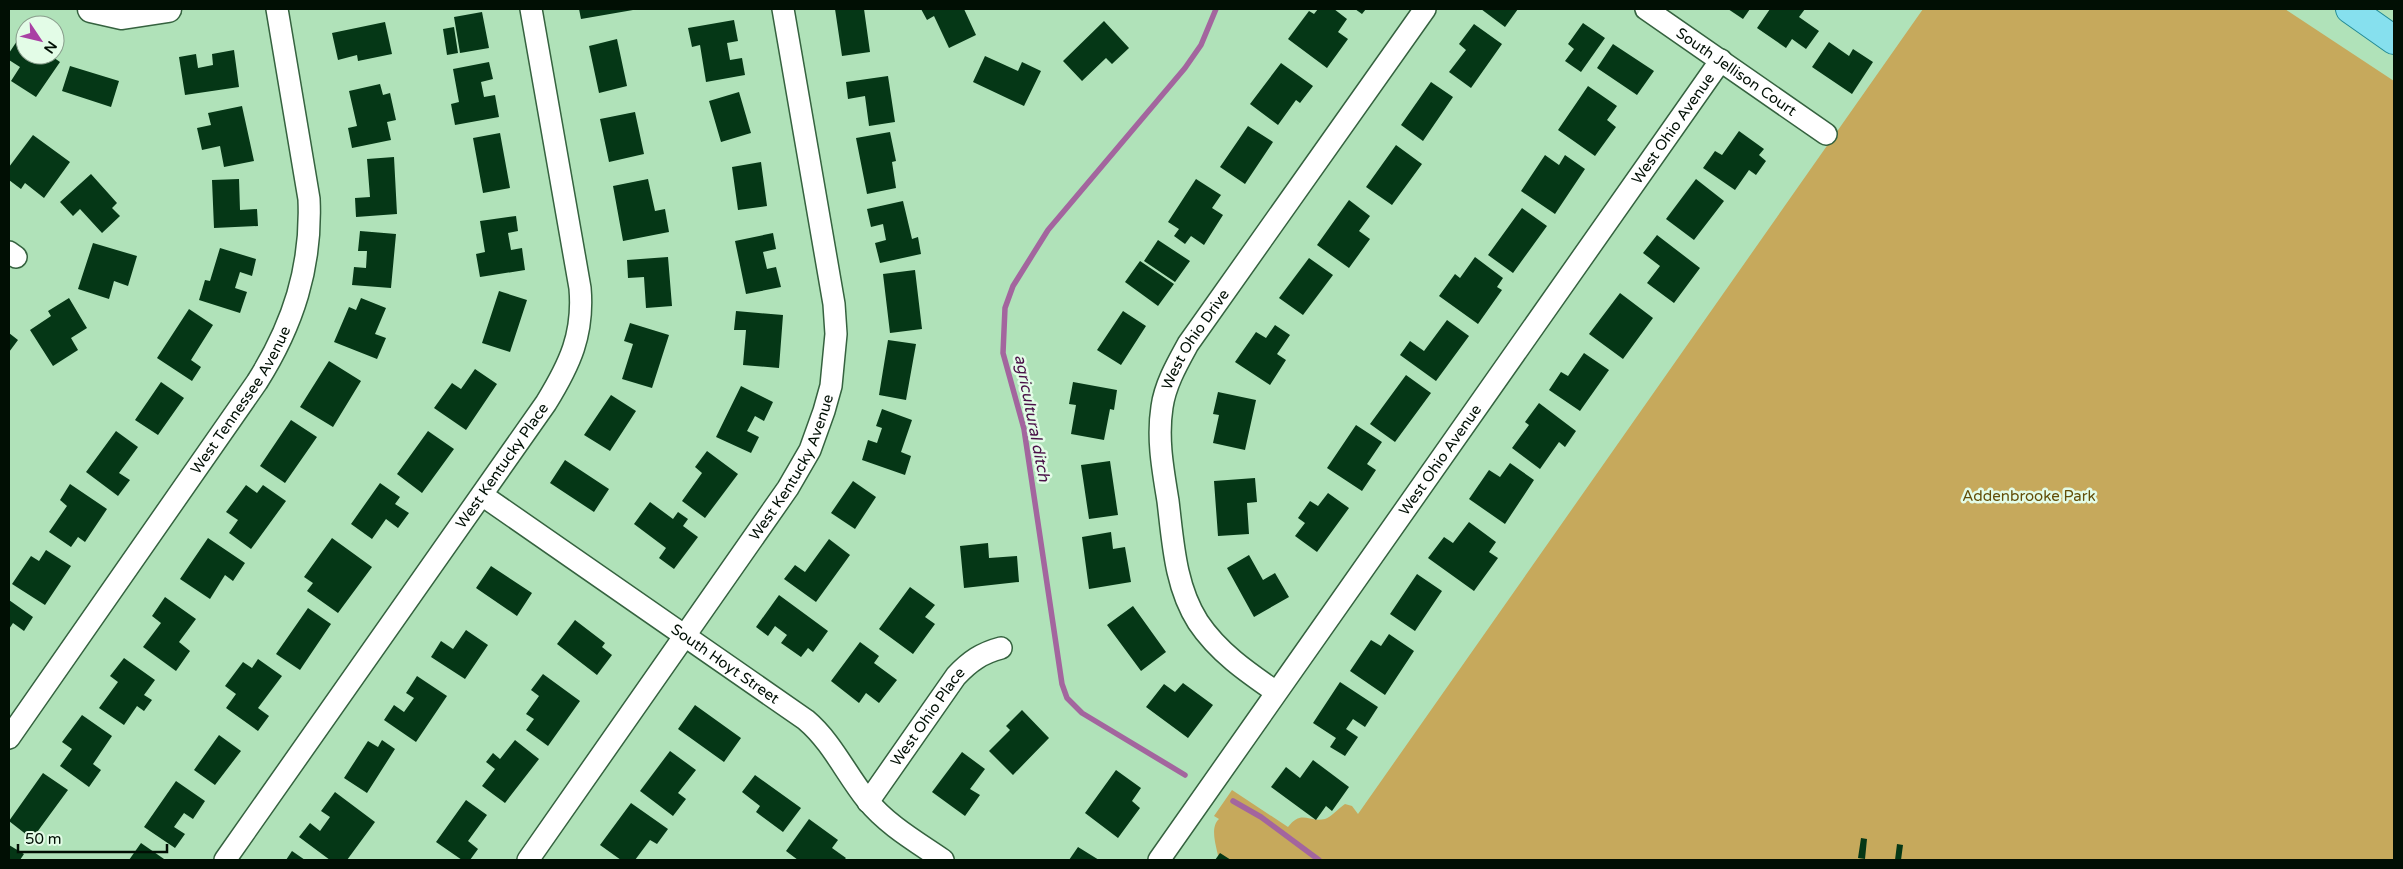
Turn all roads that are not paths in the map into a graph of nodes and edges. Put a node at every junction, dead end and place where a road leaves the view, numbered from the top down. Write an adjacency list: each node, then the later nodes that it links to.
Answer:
1 (91, 9): 2 (street)
2 (168, 9)
3 (277, 9): 16 (street, West Tennessee Avenue)
4 (531, 9): 12 (street, West Kentucky Place)
5 (783, 9): 13 (street, West Kentucky Avenue)
6 (1425, 9): 15 (street, West Ohio Drive)
7 (1646, 9): 10 (street, South Jellison Court)
8 (2350, 9): 9 (main road)
9 (2389, 36)
10 (1721, 60): 11 (street, South Jellison Court); 15 (street, West Ohio Avenue)
11 (1826, 134)
12 (482, 495): 13 (street, South Hoyt Street); 18 (street, West Kentucky Place)
13 (684, 636): 17 (street, South Hoyt Street); 19 (street, West Kentucky Avenue)
14 (1001, 648): 17 (street, West Ohio Place)
15 (1276, 692): 21 (street, West Ohio Avenue)
16 (9, 738)
17 (868, 802): 20 (street, South Hoyt Street)
18 (226, 860)
19 (528, 860)
20 (943, 860)
21 (1159, 860)

